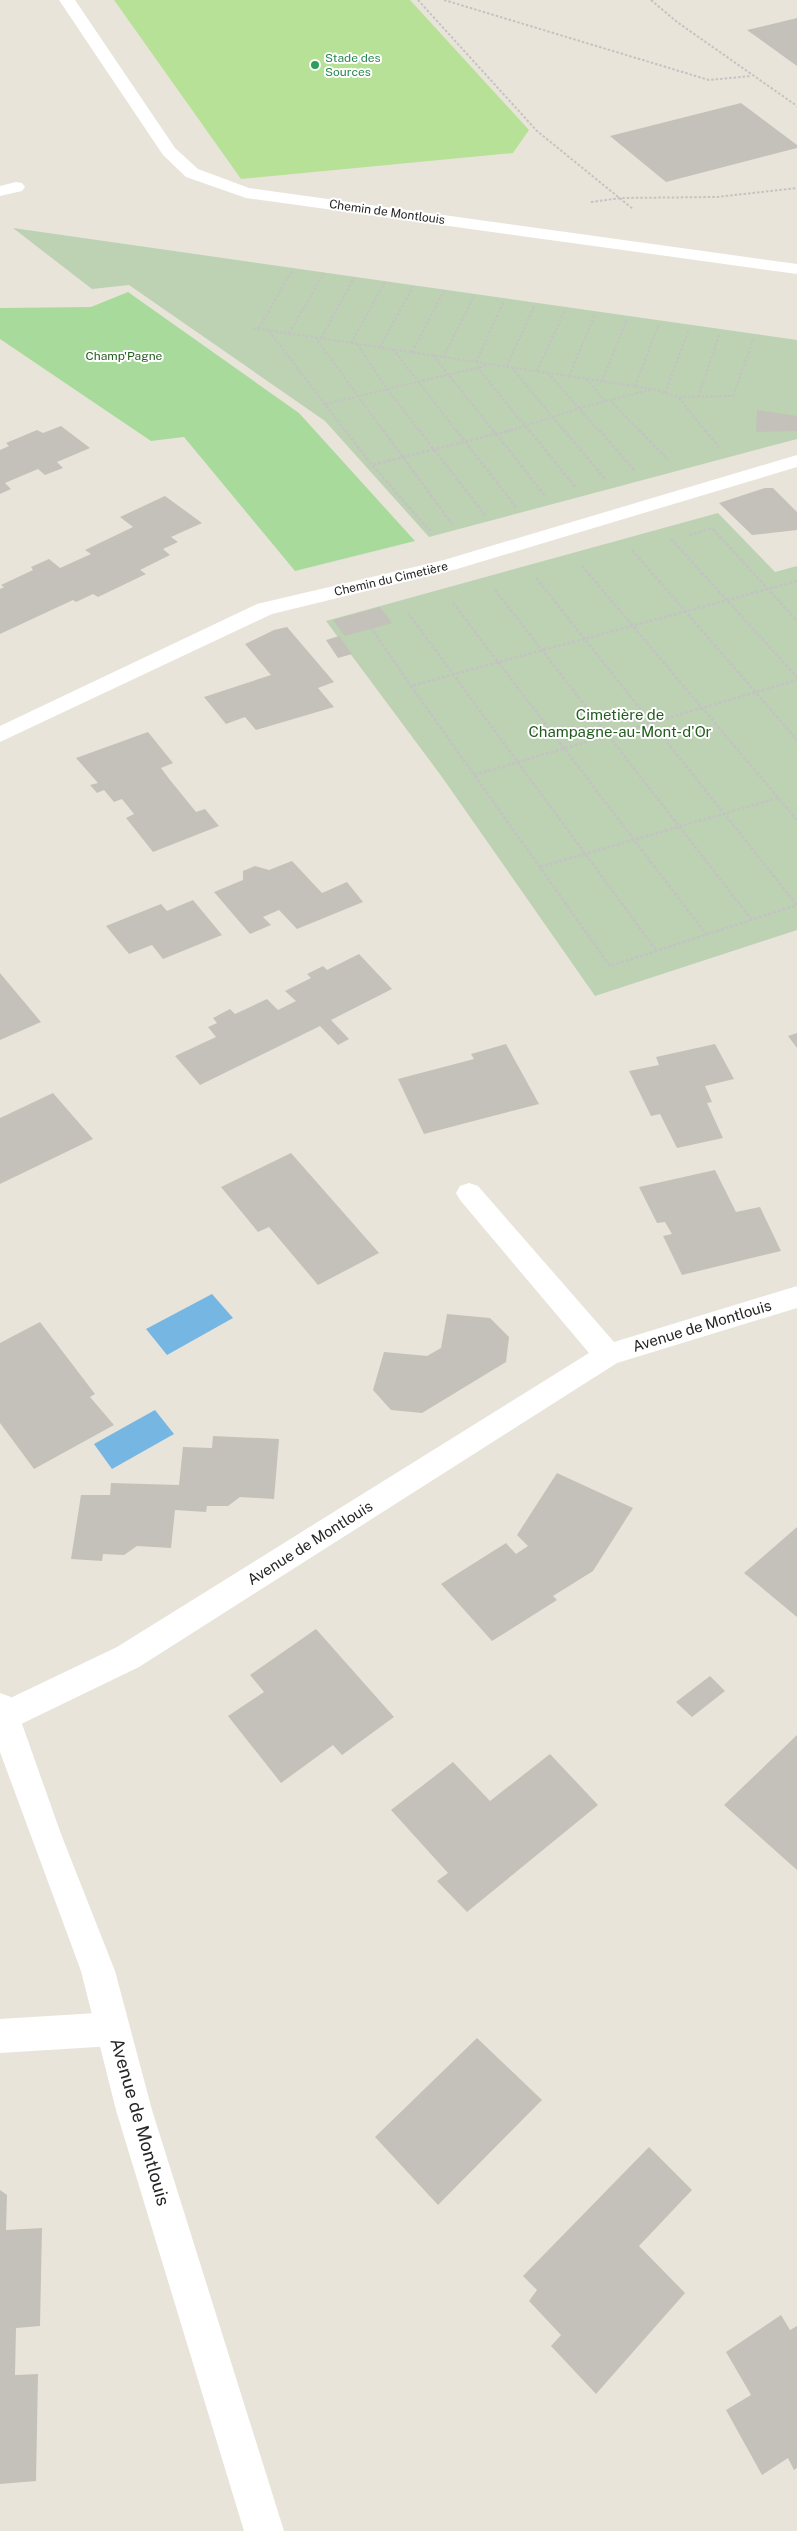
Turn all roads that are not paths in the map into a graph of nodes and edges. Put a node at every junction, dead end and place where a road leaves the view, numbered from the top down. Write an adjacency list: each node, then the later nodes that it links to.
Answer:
1 (67, 0): 2 (street, Chemin de Montlouis)
2 (797, 269)
3 (797, 461): 4 (street, Chemin du Cimetière)
4 (0, 735)
5 (469, 1193): 7 (street)
6 (797, 1297): 7 (street, Avenue de Montlouis)
7 (608, 1355): 8 (street, Avenue de Montlouis)
8 (2, 1712): 9 (street, Avenue de Montlouis)
9 (113, 2029): 10 (street); 11 (street, Avenue de Montlouis)
10 (0, 2036)
11 (264, 2531)

